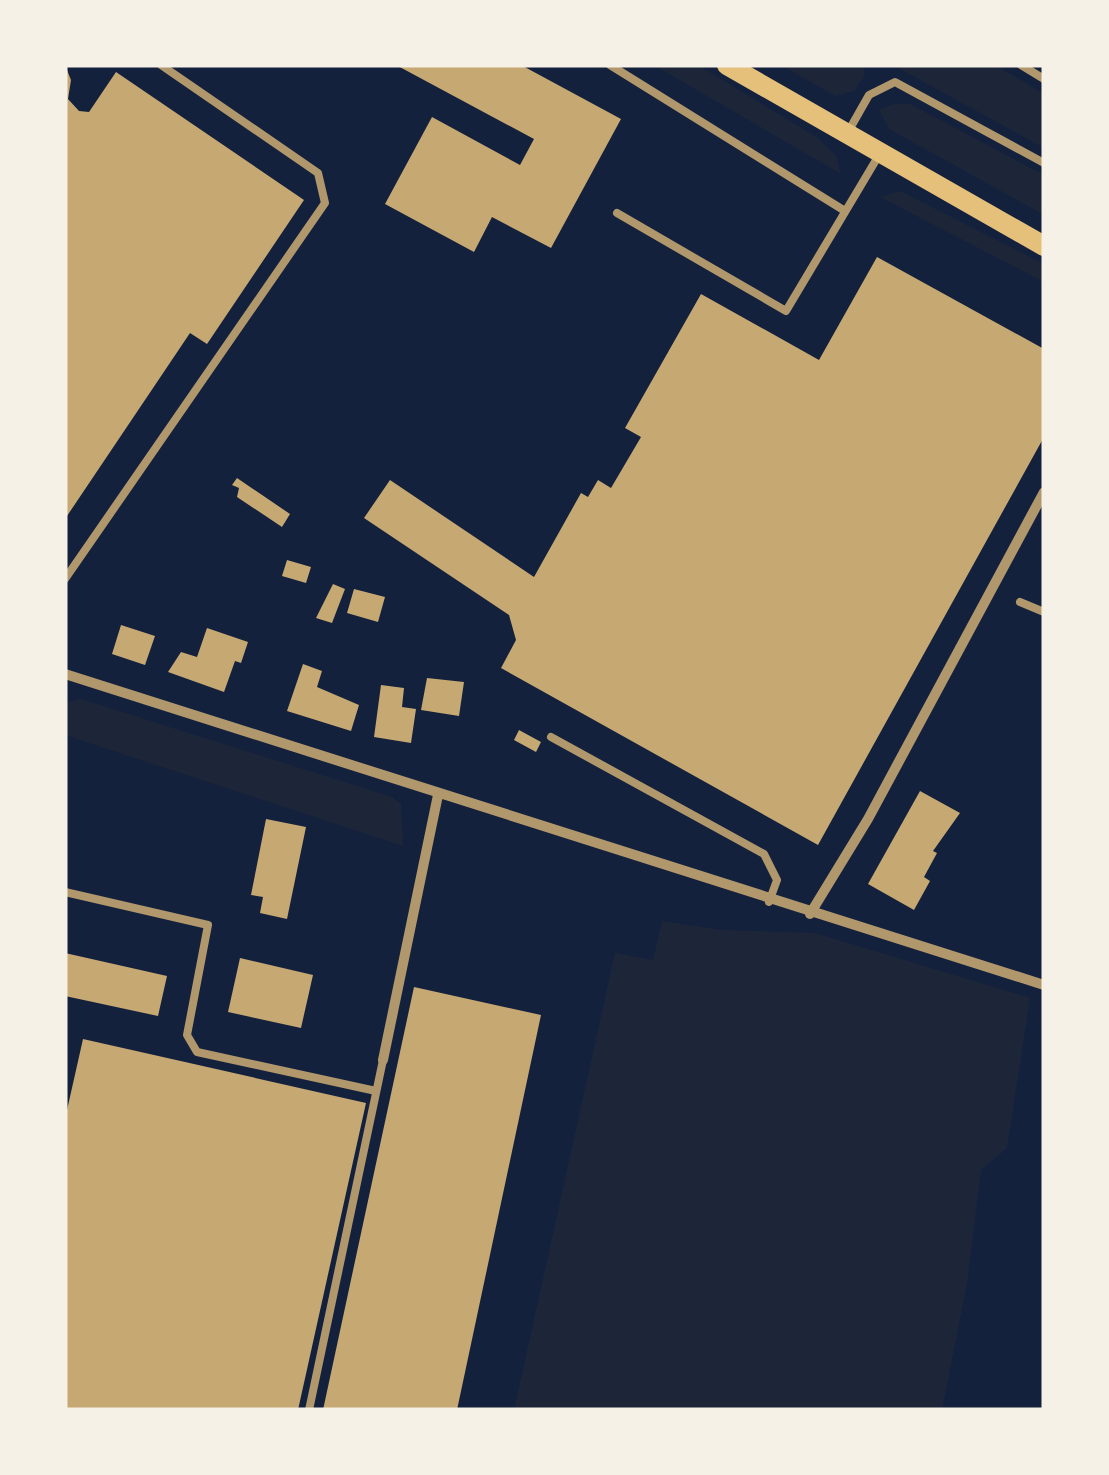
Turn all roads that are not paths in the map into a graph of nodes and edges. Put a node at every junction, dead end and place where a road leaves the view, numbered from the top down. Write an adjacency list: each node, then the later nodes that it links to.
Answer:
1 (161, 65): 13 (lane)
2 (610, 65): 9 (lane)
3 (727, 65): 6 (main road)
4 (1021, 65): 5 (lane)
5 (1044, 79)
6 (846, 136): 7 (main road); 8 (lane)
7 (879, 155): 9 (lane); 11 (main road)
8 (1044, 163)
9 (846, 211): 10 (lane)
10 (618, 213)
11 (1044, 246)
12 (1044, 492): 21 (street)
13 (65, 579)
14 (1020, 602): 15 (lane)
15 (1044, 612)
16 (65, 674): 18 (street)
17 (551, 737): 20 (lane)
18 (438, 796): 20 (street); 23 (street)
19 (65, 892): 24 (lane)
20 (769, 902): 21 (street)
21 (810, 914): 22 (street)
22 (1044, 985)
23 (382, 1060): 24 (lane)
24 (376, 1091): 25 (lane)
25 (309, 1410)

